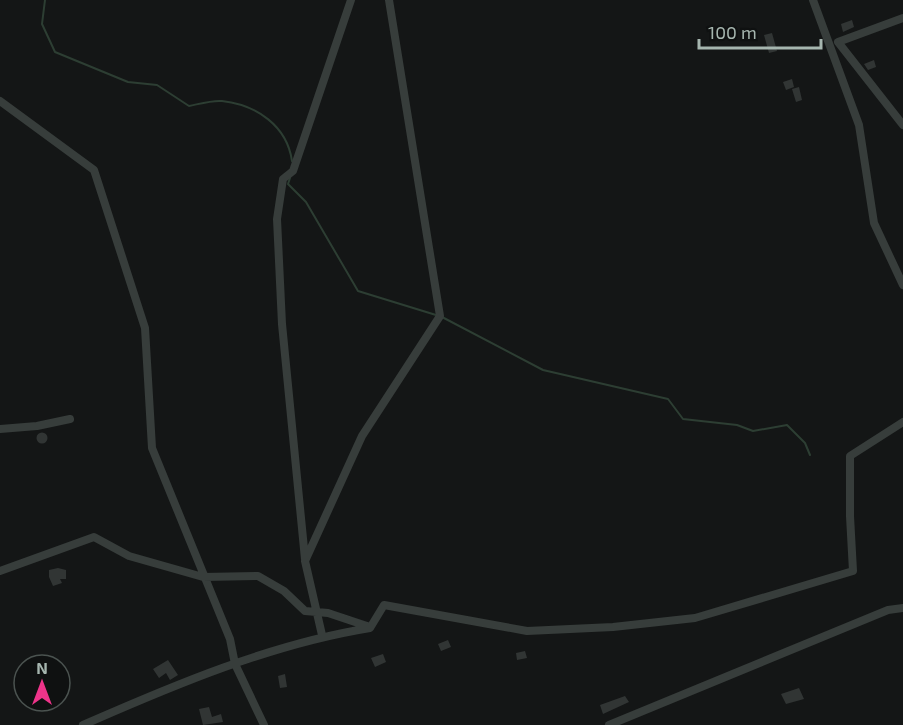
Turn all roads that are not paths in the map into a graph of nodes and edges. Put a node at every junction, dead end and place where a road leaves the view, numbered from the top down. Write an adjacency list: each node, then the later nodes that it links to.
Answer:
1 (351, 0): 11 (street)
2 (389, 0): 11 (street)
3 (813, 0): 7 (street)
4 (903, 18): 6 (street)
5 (0, 101): 13 (street)
6 (903, 125)
7 (903, 285)
8 (70, 419): 10 (street)
9 (903, 422): 16 (street)
10 (0, 429)
11 (305, 561): 15 (street)
12 (0, 571): 13 (street)
13 (203, 578): 15 (street); 18 (street)
14 (903, 608): 21 (street)
15 (317, 612): 16 (street); 17 (street)
16 (370, 628): 17 (street)
17 (322, 635): 18 (street)
18 (235, 664): 19 (street); 20 (street)
19 (82, 725)
20 (264, 725)
21 (609, 725)

